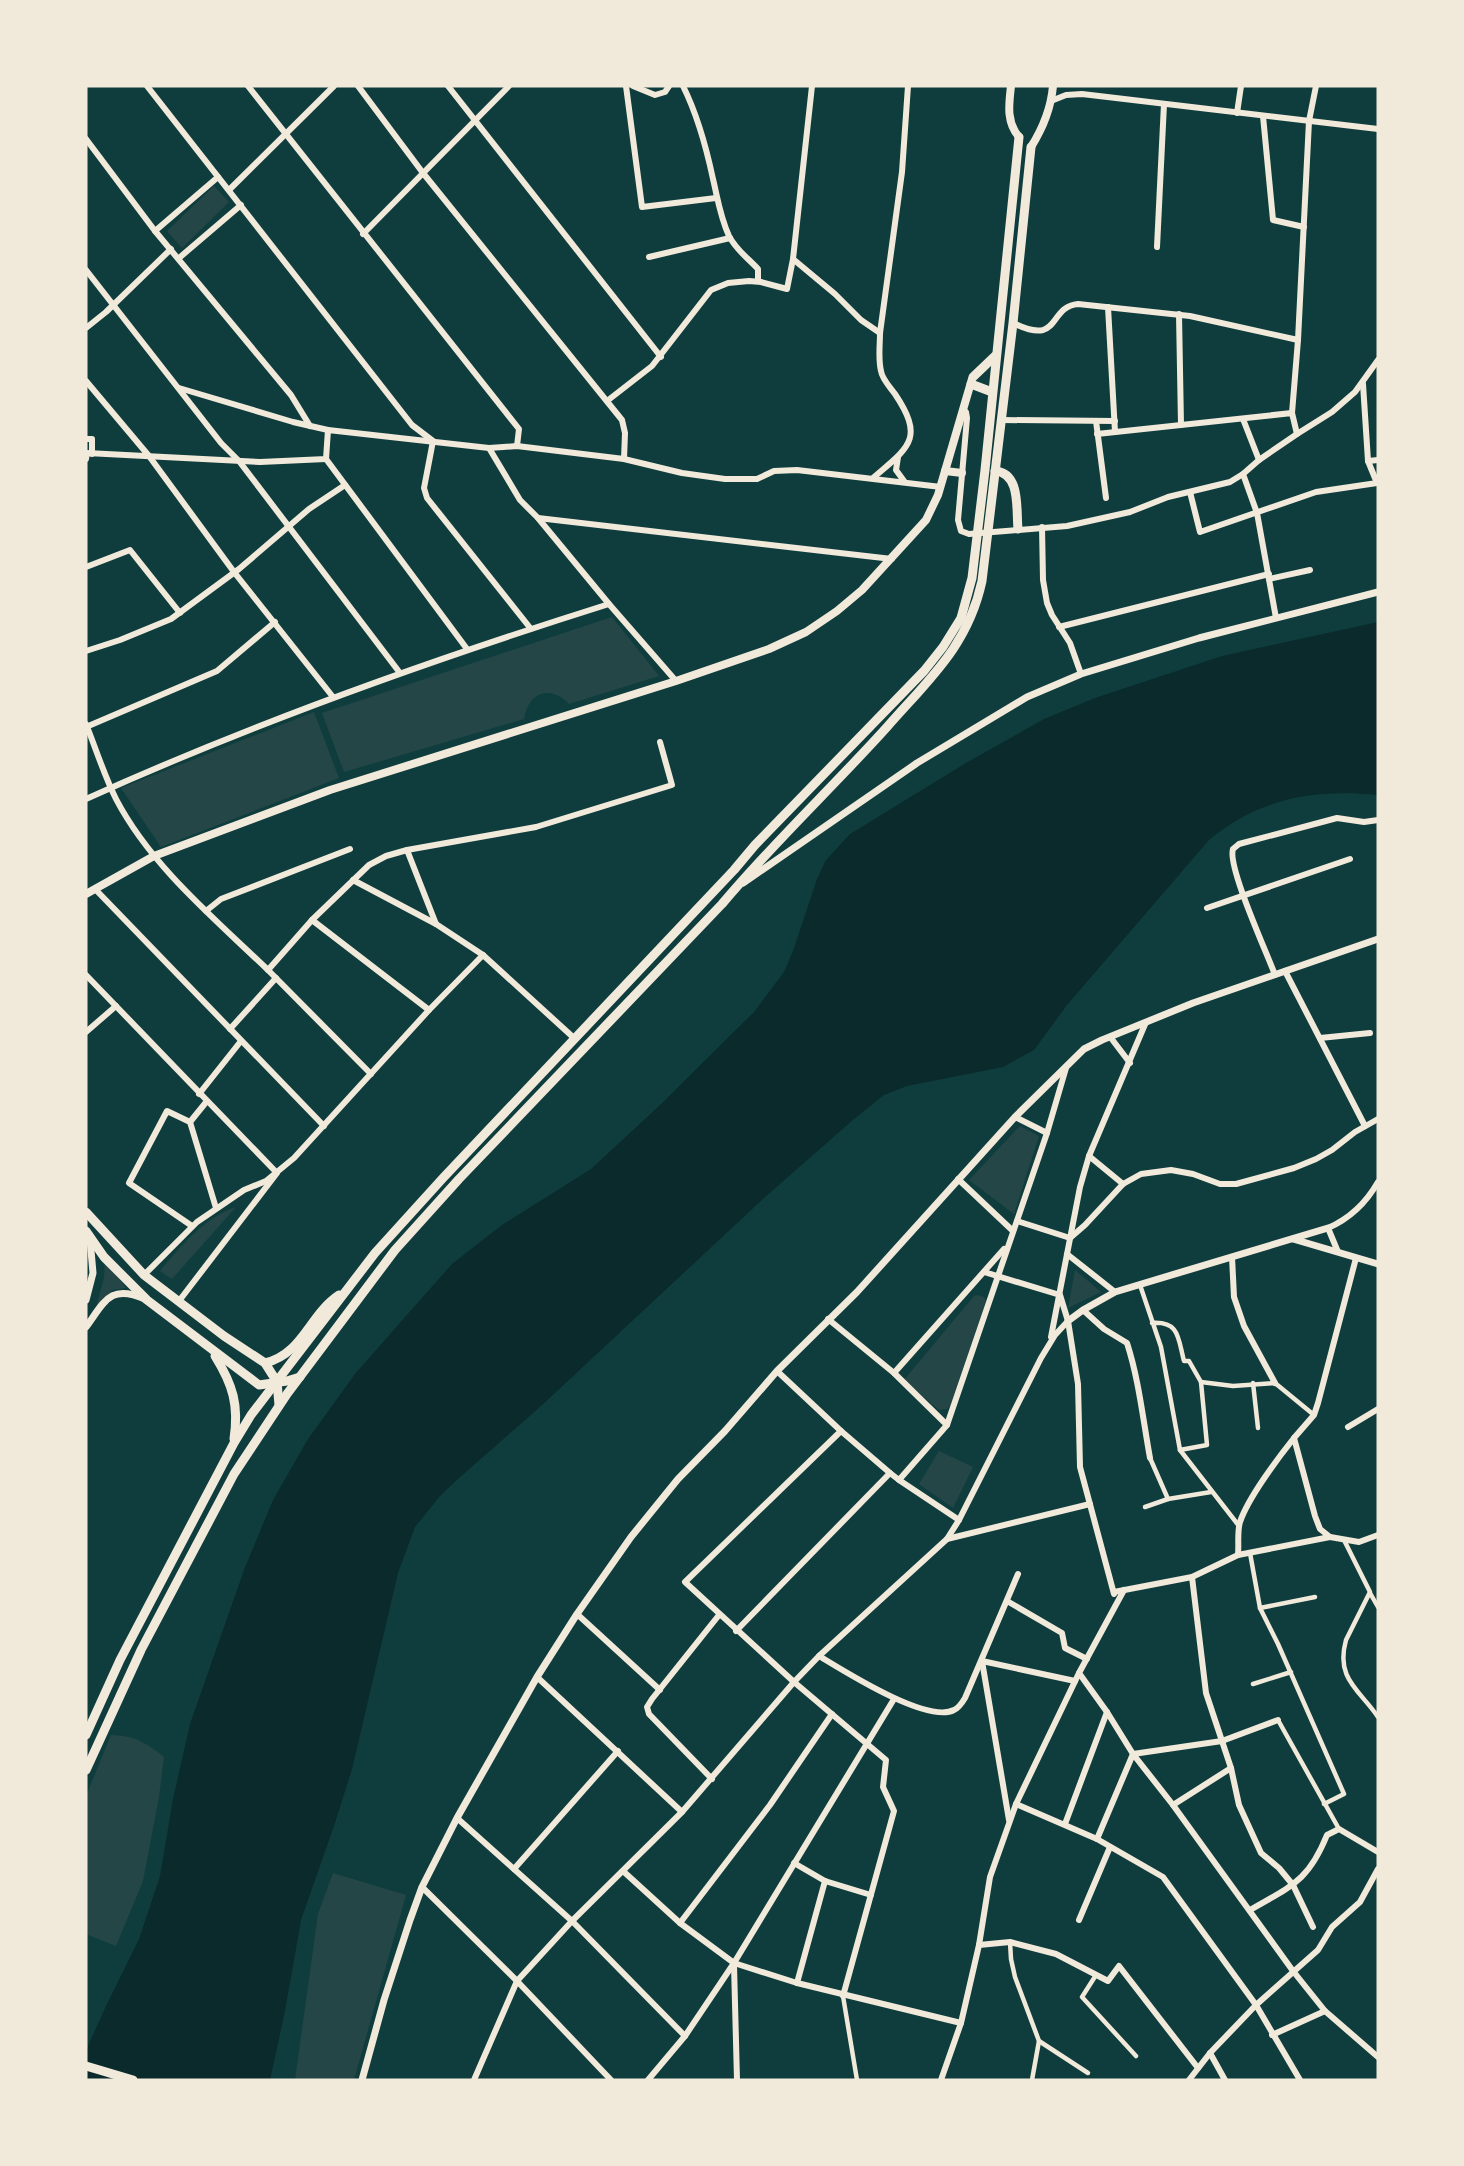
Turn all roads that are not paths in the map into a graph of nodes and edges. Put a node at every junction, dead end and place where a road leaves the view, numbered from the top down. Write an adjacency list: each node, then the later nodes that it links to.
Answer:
1 (147, 86): 29 (street)
2 (248, 86): 24 (street)
3 (334, 86): 24 (street)
4 (358, 86): 28 (street)
5 (447, 86): 22 (street)
6 (509, 86): 22 (street)
7 (626, 86): 31 (street)
8 (633, 86): 9 (street)
9 (669, 86)
10 (683, 86): 31 (street)
11 (812, 86): 41 (street)
12 (908, 86): 49 (street)
13 (1011, 86): 25 (main road)
14 (1053, 86): 17 (main road)
15 (1241, 86): 19 (street)
16 (1316, 86): 21 (street)
17 (1051, 101): 18 (street); 27 (main road)
18 (1164, 104): 19 (street); 37 (street)
19 (1237, 113): 20 (street)
20 (1262, 116): 21 (street); 33 (street)
21 (1309, 121): 23 (street); 33 (street)
22 (474, 122): 28 (street); 52 (street)
23 (1378, 129)
24 (285, 134): 30 (street); 35 (street)
25 (1019, 137): 51 (main road)
26 (86, 139): 34 (street)
27 (1031, 147): 47 (main road)
28 (423, 173): 35 (street); 59 (street)
29 (218, 177): 30 (street); 34 (street)
30 (229, 190): 32 (street)
31 (716, 198): 36 (street)
32 (242, 205): 40 (street); 73 (street)
33 (1304, 227): 50 (street)
34 (155, 231): 38 (street)
35 (363, 234): 74 (street)
36 (730, 238): 39 (street); 43 (street)
37 (1157, 247)
38 (171, 248): 40 (street); 44 (street)
39 (649, 257)
40 (179, 258): 67 (street)
41 (793, 259): 43 (street); 49 (street)
42 (86, 270): 44 (street)
43 (758, 281): 52 (street)
44 (114, 304): 48 (street); 57 (street)
45 (1108, 307): 46 (street); 47 (street); 65 (street)
46 (1179, 314): 50 (street); 66 (street)
47 (1013, 323): 63 (main road)
48 (86, 328)
49 (880, 333): 77 (street)
50 (1298, 340): 61 (street)
51 (997, 355): 55 (main road); 58 (main road)
52 (661, 357): 59 (street)
53 (1378, 360): 56 (street)
54 (86, 381): 78 (street)
55 (972, 381): 58 (main road); 60 (main road)
56 (1363, 383): 71 (street); 84 (street)
57 (179, 388): 67 (street); 83 (street)
58 (992, 392): 85 (main road)
59 (607, 401): 80 (street)
60 (963, 409): 86 (main road); 87 (street)
61 (1292, 414): 62 (street); 71 (street)
62 (1243, 419): 66 (street); 81 (street)
63 (1002, 420): 64 (street); 85 (main road)
64 (1096, 421): 65 (street); 70 (street)
65 (1115, 421): 69 (street)
66 (1181, 425): 69 (street)
67 (310, 426): 68 (street)
68 (328, 430): 73 (street); 79 (street)
69 (1115, 432): 70 (street)
70 (1097, 434): 94 (street)
71 (1297, 435): 81 (street)
72 (86, 439): 76 (street)
73 (433, 441): 75 (street); 111 (street)
74 (517, 446): 75 (street); 80 (street)
75 (489, 448): 96 (street)
76 (89, 456): 78 (street)
77 (898, 456): 89 (street); 90 (street)
78 (149, 457): 83 (street); 103 (street)
79 (326, 459): 83 (street); 91 (street)
80 (624, 459): 89 (street)
81 (1259, 460): 88 (street)
82 (1378, 460): 84 (street)
83 (239, 461): 97 (street)
84 (1368, 461): 95 (street)
85 (990, 470): 99 (main road); 128 (main road); 149 (main road)
86 (945, 471): 87 (main road); 92 (main road)
87 (962, 472): 99 (street)
88 (1243, 474): 93 (street); 95 (street)
89 (873, 478): 90 (street)
90 (906, 482): 92 (street)
91 (345, 485): 97 (street); 112 (street)
92 (941, 487): 100 (main road)
93 (1190, 492): 95 (street); 98 (street)
94 (1106, 498)
95 (1258, 513): 104 (street)
96 (538, 518): 100 (street); 106 (street)
97 (289, 527): 103 (street); 114 (street)
98 (1041, 527): 99 (street); 110 (street)
99 (1018, 529)
100 (891, 559): 116 (main road)
101 (86, 567): 107 (street)
102 (1310, 570): 104 (street)
103 (234, 572): 107 (street); 109 (street)
104 (1269, 577): 108 (street); 110 (street)
105 (1378, 592): 108 (street)
106 (609, 604): 111 (street); 116 (street)
107 (180, 613): 113 (street)
108 (1276, 618): 115 (street)
109 (275, 622): 117 (street); 118 (street)
110 (1059, 627): 115 (street)
111 (531, 629): 112 (street)
112 (467, 649): 114 (street)
113 (86, 651)
114 (400, 673): 117 (street)
115 (1081, 674): 128 (street)
116 (676, 681): 125 (main road)
117 (333, 697): 120 (street)
118 (86, 726): 120 (street)
119 (660, 742): 124 (street)
120 (111, 787): 121 (street); 125 (street)
121 (86, 799)
122 (1378, 820): 131 (street)
123 (350, 849): 133 (street)
124 (407, 850): 127 (street); 135 (street)
125 (154, 856): 129 (main road); 133 (street)
126 (1350, 859): 131 (street)
127 (353, 880): 134 (street); 135 (street)
128 (736, 888): 207 (main road)
129 (96, 890): 130 (main road); 146 (street)
130 (86, 894)
131 (1243, 894): 132 (street); 141 (street)
132 (1207, 908)
133 (206, 911): 138 (street)
134 (312, 920): 138 (street); 144 (street)
135 (436, 924): 137 (street)
136 (1378, 939): 139 (street)
137 (483, 956): 144 (street); 149 (street)
138 (268, 970): 142 (street)
139 (1285, 971): 141 (street); 151 (street)
140 (86, 975): 143 (street)
141 (1275, 975): 145 (street)
142 (276, 978): 146 (street); 155 (street)
143 (116, 1006): 147 (street); 156 (street)
144 (429, 1010): 155 (street)
145 (1146, 1022): 150 (street); 153 (street)
146 (230, 1029): 152 (street)
147 (86, 1032)
148 (1370, 1033): 151 (street)
149 (574, 1038): 188 (main road)
150 (1111, 1038): 153 (street); 154 (street)
151 (1320, 1038): 162 (street)
152 (242, 1041): 156 (street); 161 (street)
153 (1130, 1063): 164 (street)
154 (1067, 1065): 158 (street); 163 (street)
155 (371, 1074): 161 (street)
156 (199, 1094): 157 (street)
157 (207, 1101): 160 (street); 165 (street)
158 (1015, 1117): 163 (street); 166 (street)
159 (1378, 1119): 162 (street)
160 (190, 1122): 169 (street); 172 (street)
161 (324, 1126): 165 (street)
162 (1365, 1126): 168 (street)
163 (1047, 1133): 171 (street)
164 (1089, 1156): 168 (street); 176 (street)
165 (277, 1173): 169 (street); 193 (street)
166 (958, 1179): 174 (street); 196 (street)
167 (1378, 1182): 173 (street)
168 (1123, 1184): 176 (street)
169 (216, 1208): 172 (street)
170 (86, 1212): 185 (main road)
171 (1017, 1221): 174 (street); 176 (street)
172 (192, 1226): 185 (street)
173 (1328, 1228): 177 (street); 179 (street)
174 (1013, 1231): 178 (street)
175 (87, 1233): 191 (street); 192 (main road)
176 (1070, 1238): 180 (street)
177 (1292, 1239): 179 (street); 181 (street)
178 (1007, 1245): 184 (street); 186 (street)
179 (1338, 1252): 182 (street)
180 (1067, 1254): 189 (street); 190 (street)
181 (1232, 1257): 187 (street); 210 (street)
182 (1356, 1258): 183 (street); 215 (street)
183 (1378, 1264)
184 (984, 1272): 186 (street); 206 (street)
185 (144, 1275): 193 (main road)
186 (997, 1276): 190 (street); 216 (street)
187 (1140, 1285): 189 (street); 198 (street)
188 (346, 1290): 203 (main road); 204 (main road)
189 (1115, 1292): 194 (street)
190 (1060, 1295): 197 (street); 201 (street)
191 (86, 1300)
192 (147, 1300): 199 (street); 200 (main road)
193 (179, 1301): 195 (main road)
194 (1083, 1310): 197 (street); 223 (street)
195 (192, 1311): 200 (main road); 203 (main road)
196 (828, 1319): 205 (street); 206 (street)
197 (1068, 1321): 201 (street); 228 (street)
198 (1152, 1323): 209 (street); 222 (street)
199 (86, 1327)
200 (182, 1327): 202 (main road)
201 (1050, 1342): 230 (street)
202 (210, 1350): 208 (main road); 221 (main road)
203 (265, 1363): 208 (main road)
204 (287, 1368): 207 (main road); 208 (main road)
205 (777, 1371): 219 (street); 248 (street)
206 (894, 1373): 216 (street)
207 (297, 1378): 208 (main road); 213 (main road)
208 (276, 1382): 212 (main road); 213 (main road)
209 (1201, 1382): 211 (street); 222 (street)
210 (1275, 1382): 211 (street); 215 (street)
211 (1253, 1383): 218 (street)
212 (267, 1395): 213 (main road); 221 (main road)
213 (279, 1403): 272 (main road)
214 (1378, 1409): 217 (street)
215 (1314, 1415): 220 (street)
216 (947, 1425): 225 (street)
217 (1348, 1427)
218 (1258, 1429)
219 (842, 1431): 224 (street); 249 (street)
220 (1294, 1438): 231 (street); 233 (street)
221 (234, 1443): 266 (main road)
222 (1180, 1450): 226 (street)
223 (1150, 1458): 227 (street)
224 (890, 1473): 225 (street); 250 (street)
225 (899, 1480): 230 (street)
226 (1211, 1492): 227 (street); 231 (street)
227 (1168, 1499): 229 (street)
228 (1090, 1504): 234 (street); 241 (street)
229 (1145, 1507)
230 (959, 1520): 234 (street)
231 (1239, 1527): 237 (street)
232 (1378, 1535): 235 (street)
233 (1331, 1537): 235 (street); 236 (street)
234 (947, 1539): 251 (street)
235 (1344, 1539): 242 (street)
236 (1250, 1552): 237 (street); 247 (street)
237 (1238, 1555): 239 (street)
238 (1018, 1574): 244 (street)
239 (1192, 1577): 240 (street); 267 (street)
240 (1124, 1590): 241 (street); 245 (street)
241 (1114, 1592): 245 (street)
242 (1370, 1592): 246 (street); 264 (street)
243 (1315, 1597): 247 (street)
244 (1007, 1601): 252 (street); 253 (street)
245 (1117, 1603): 252 (street)
246 (1378, 1607)
247 (1260, 1608): 254 (street)
248 (577, 1614): 256 (street); 260 (street)
249 (719, 1615): 250 (street); 260 (street)
250 (736, 1630): 258 (street)
251 (819, 1656): 258 (street); 261 (street)
252 (1087, 1659): 255 (street)
253 (982, 1661): 257 (street); 261 (street); 279 (street)
254 (1291, 1672): 259 (street); 275 (street)
255 (1079, 1673): 257 (street); 262 (street)
256 (537, 1677): 269 (street); 278 (street)
257 (1074, 1681): 274 (street)
258 (794, 1682): 263 (street); 273 (street)
259 (1253, 1684)
260 (660, 1690): 273 (street)
261 (894, 1699): 268 (street)
262 (1107, 1712): 270 (street); 280 (street)
263 (832, 1714): 268 (street); 296 (street)
264 (1378, 1717)
265 (1278, 1720): 267 (street); 275 (street)
266 (86, 1735)
267 (1222, 1741): 270 (street); 271 (street)
268 (867, 1743): 285 (street); 292 (street)
269 (618, 1751): 277 (street); 286 (street)
270 (1133, 1755): 276 (street); 282 (street)
271 (1231, 1768): 276 (street); 290 (street)
272 (86, 1770)
273 (712, 1779): 277 (street)
274 (1016, 1804): 279 (street); 280 (street)
275 (1324, 1804): 281 (street)
276 (1173, 1805): 293 (street)
277 (682, 1812): 288 (street)
278 (457, 1818): 286 (street); 291 (street)
279 (1009, 1822): 299 (street)
280 (1065, 1825): 282 (street)
281 (1339, 1829): 284 (street); 290 (street)
282 (1097, 1839): 283 (street)
283 (1110, 1847): 294 (street); 306 (street)
284 (1378, 1852)
285 (794, 1863): 289 (street); 300 (street)
286 (514, 1869): 295 (street)
287 (1378, 1869): 301 (street)
288 (623, 1871): 295 (street); 296 (street)
289 (825, 1881): 292 (street); 304 (street)
290 (1293, 1885): 293 (street); 297 (street)
291 (422, 1887): 303 (street); 318 (street)
292 (872, 1895): 305 (street)
293 (1250, 1910): 301 (street)
294 (1079, 1920)
295 (572, 1922): 303 (street); 310 (street)
296 (680, 1923): 300 (street)
297 (1313, 1927)
298 (1010, 1942): 299 (street); 302 (street); 311 (street)
299 (979, 1945): 308 (street)
300 (734, 1963): 304 (street); 310 (street); 323 (street)
301 (1293, 1971): 306 (street); 307 (street)
302 (1096, 1975): 313 (street); 316 (street)
303 (517, 1981): 320 (street); 321 (street)
304 (797, 1983): 305 (street)
305 (843, 1996): 308 (street); 324 (street)
306 (1256, 2005): 309 (street); 312 (street)
307 (1325, 2011): 309 (street); 314 (street)
308 (961, 2023): 325 (street)
309 (1272, 2035): 329 (street)
310 (685, 2036): 322 (street)
311 (1039, 2041): 317 (street); 326 (street)
312 (1210, 2053): 316 (street); 328 (street)
313 (1136, 2056)
314 (1378, 2057)
315 (86, 2066): 319 (main road)
316 (1198, 2068): 327 (street)
317 (1088, 2073)
318 (364, 2078)
319 (133, 2080)
320 (474, 2080)
321 (611, 2080)
322 (648, 2080)
323 (737, 2080)
324 (857, 2080)
325 (941, 2080)
326 (1032, 2080)
327 (1189, 2080)
328 (1224, 2080)
329 (1300, 2080)

